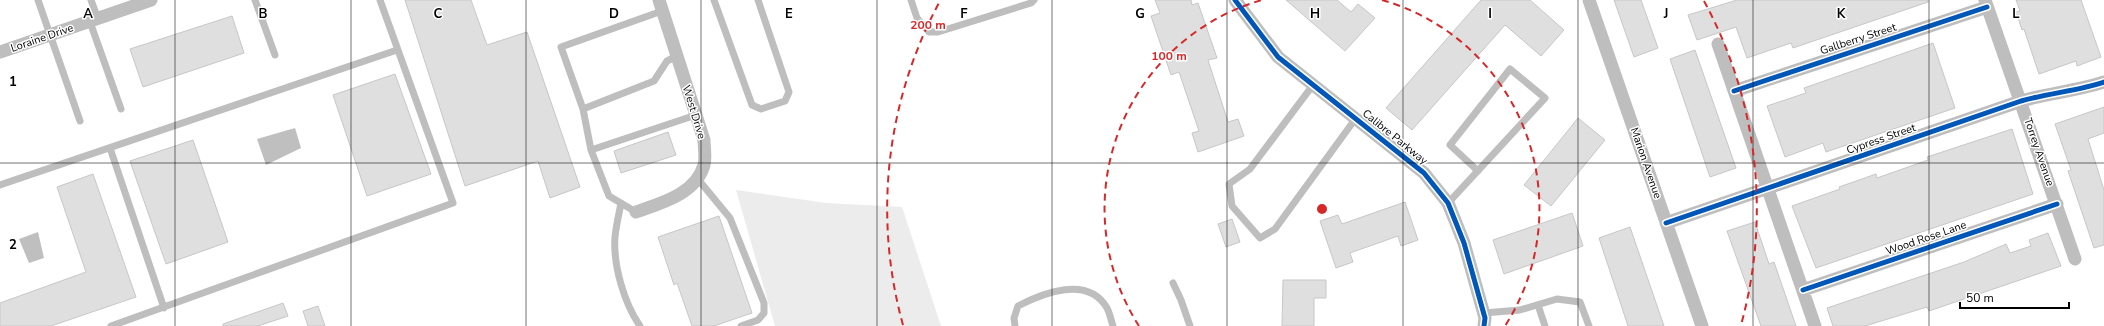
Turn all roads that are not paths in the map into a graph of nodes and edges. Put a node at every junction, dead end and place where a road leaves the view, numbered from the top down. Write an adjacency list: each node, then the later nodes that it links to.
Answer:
1 (38, 0): 15 (lane)
2 (92, 0): 14 (lane)
3 (151, 0): 14 (street, Loraine Drive)
4 (255, 0): 19 (lane)
5 (380, 0): 17 (lane)
6 (714, 0): 7 (lane)
7 (758, 0)
8 (911, 0): 9 (lane)
9 (1034, 0)
10 (1235, 0): 22 (street, Calibre Parkway)
11 (1589, 0): 40 (street, Marion Avenue)
12 (1986, 3): 23 (street, Gallberry Street); 24 (street, Torrey Avenue)
13 (660, 5): 20 (street, West Drive); 26 (lane)
14 (94, 20): 15 (street, Loraine Drive); 25 (lane)
15 (50, 36): 18 (street, Loraine Drive); 29 (lane)
16 (1718, 44): 23 (street)
17 (397, 50): 30 (lane); 45 (lane)
18 (0, 52)
19 (275, 55)
20 (677, 56): 26 (lane); 27 (street, West Drive)
21 (2104, 82): 24 (street, Cypress Street)
22 (1313, 85): 28 (street, Calibre Parkway); 28 (lane)
23 (1734, 91): 35 (street)
24 (2022, 101): 35 (street, Cypress Street); 38 (street, Torrey Avenue)
25 (121, 108)
26 (583, 109): 31 (lane)
27 (696, 115): 31 (lane); 33 (street, West Drive)
28 (1356, 118): 37 (street, Calibre Parkway)
29 (80, 121)
30 (110, 148): 34 (lane); 45 (lane)
31 (591, 150): 36 (lane)
32 (1478, 171): 32 (lane); 37 (lane)
33 (697, 178): 39 (street, West Drive); 49 (lane)
34 (0, 185)
35 (1769, 188): 40 (street, Cypress Street); 43 (street)
36 (621, 203): 39 (lane); 48 (lane)
37 (1448, 203): 46 (street, Calibre Parkway)
38 (2056, 204): 41 (street, Torrey Avenue); 43 (street, Wood Rose Lane)
39 (636, 212)
40 (1666, 223): 56 (street, Marion Avenue)
41 (2075, 259)
42 (1173, 283): 52 (lane)
43 (1803, 290): 57 (street)
44 (1538, 305): 46 (lane); 54 (lane); 55 (lane)
45 (164, 308): 47 (lane)
46 (1484, 313): 53 (street, Calibre Parkway)
47 (111, 326)
48 (640, 326)
49 (741, 326)
50 (1015, 326): 51 (lane)
51 (1113, 326)
52 (1190, 326)
53 (1484, 326)
54 (1545, 326)
55 (1589, 326)
56 (1702, 326)
57 (1815, 326)

